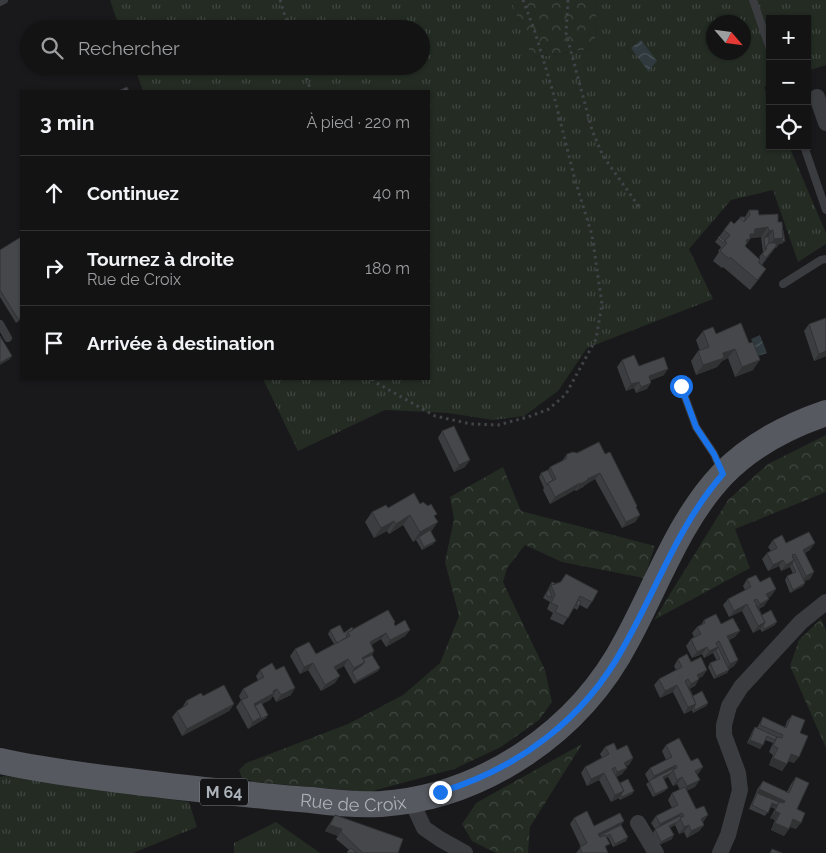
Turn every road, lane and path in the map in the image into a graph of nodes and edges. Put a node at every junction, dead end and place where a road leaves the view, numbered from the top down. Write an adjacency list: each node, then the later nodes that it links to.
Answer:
1 (4, 0): 6 (lane)
2 (280, 0): 7 (path)
3 (522, 0): 20 (path)
4 (568, 0): 14 (path)
5 (753, 0): 8 (lane)
6 (0, 2)
7 (286, 20)
8 (766, 37)
9 (305, 75): 10 (path)
10 (311, 90)
11 (817, 97): 12 (street)
12 (826, 123)
13 (805, 150): 15 (lane)
14 (640, 208)
15 (826, 210)
16 (826, 259): 17 (lane)
17 (783, 284)
18 (0, 324): 19 (lane)
19 (8, 338)
20 (374, 380)
21 (681, 386): 23 (lane)
22 (826, 413): 23 (main road, Rue de Croix / M 64)
23 (723, 474): 28 (main road, Rue de Croix / M 64)
24 (826, 602): 32 (street)
25 (0, 761): 27 (main road, Rue de Croix / M 64)
26 (0, 768): 27 (main road, Rue de Croix / M 64)
27 (37, 769): 28 (main road, Rue de Croix / M 64)
28 (411, 800): 30 (street)
29 (638, 823): 31 (street)
30 (465, 853)
31 (656, 853)
32 (720, 853)

